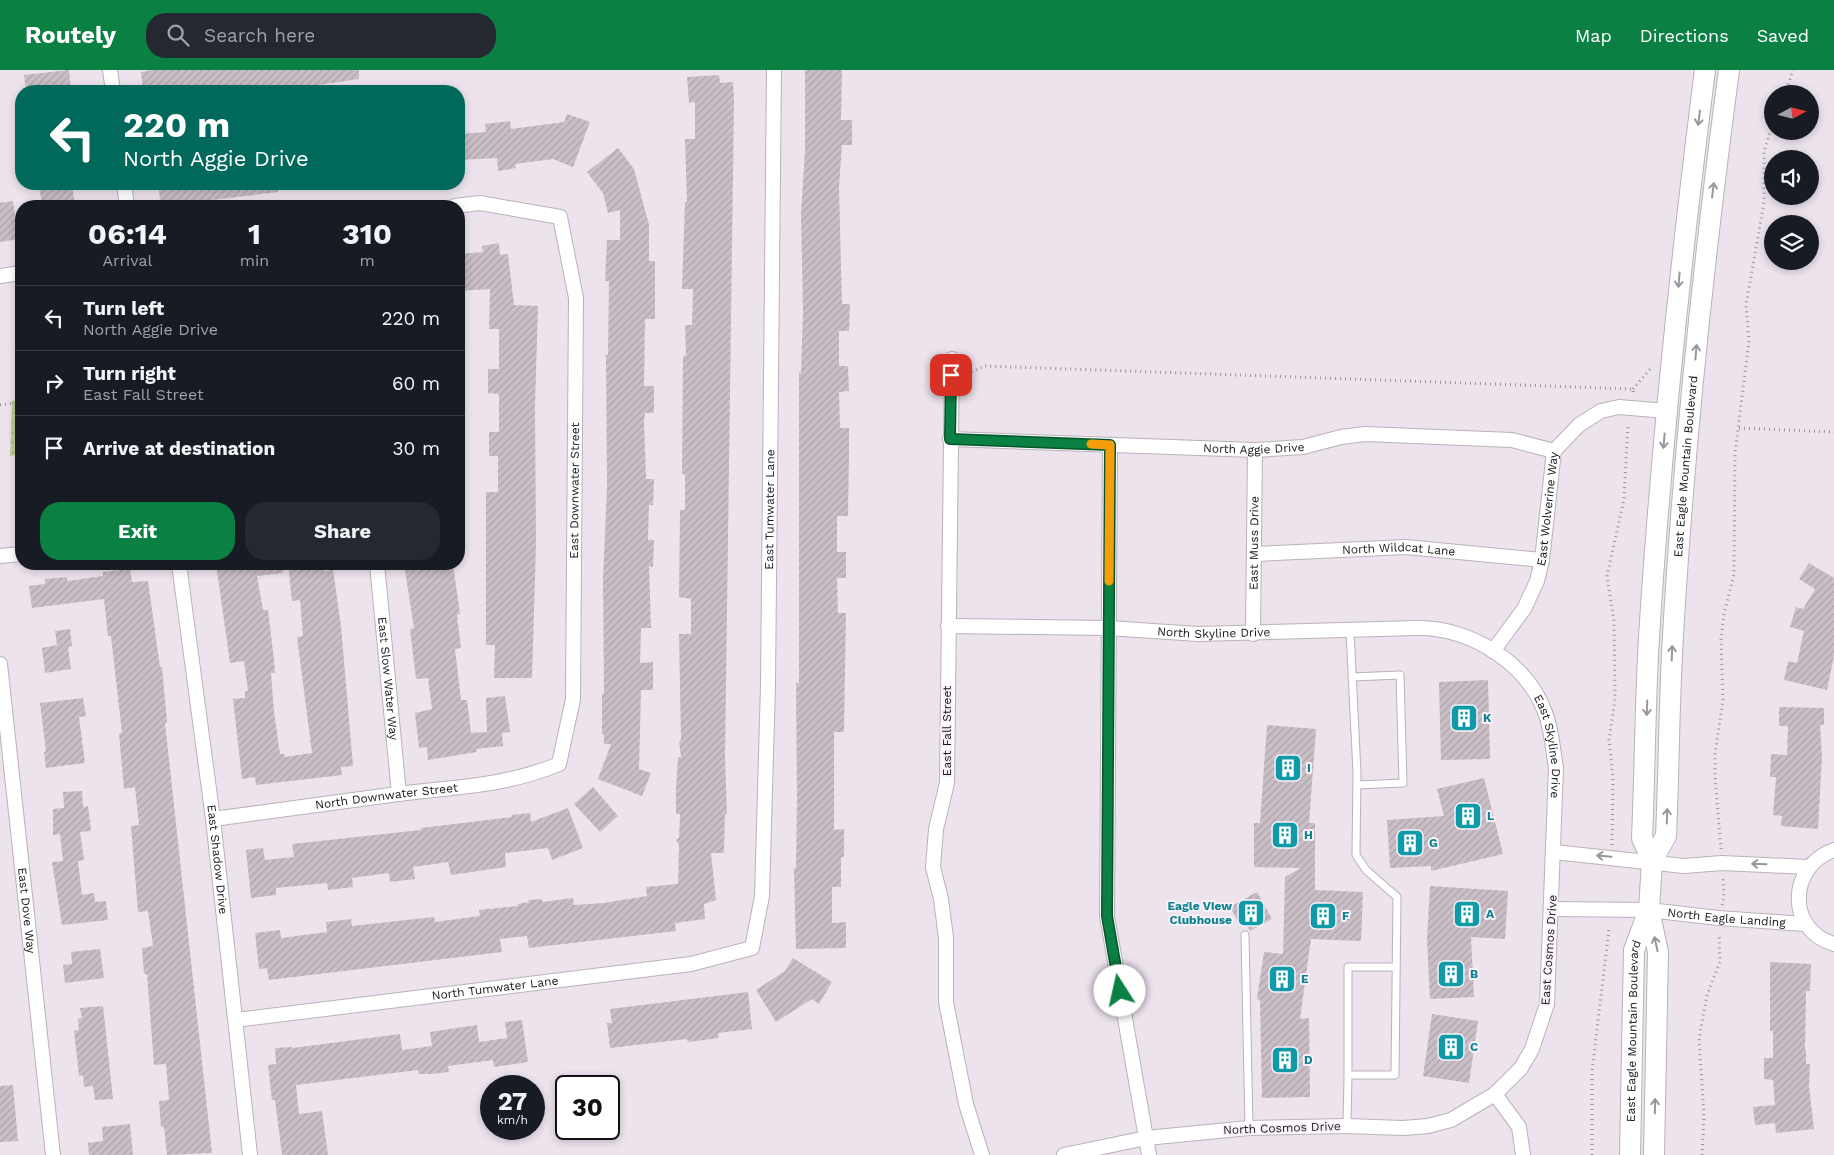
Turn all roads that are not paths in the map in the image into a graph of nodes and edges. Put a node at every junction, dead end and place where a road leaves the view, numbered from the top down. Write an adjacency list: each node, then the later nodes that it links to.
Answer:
1 (110, 70): 5 (street)
2 (774, 70): 43 (street, East Tumwater Lane)
3 (1705, 70): 10 (street, East Eagle Mountain Boulevard, one-way to 10)
4 (1729, 70): 35 (street, East Eagle Mountain Boulevard, one-way to 4)
5 (112, 85)
6 (465, 205): 29 (street, East Downwater Street)
7 (15, 274): 8 (street)
8 (0, 276)
9 (952, 359): 11 (street, East Fall Street)
10 (1667, 411): 14 (street, East Wolverine Way); 35 (street, East Eagle Mountain Boulevard, one-way to 35)
11 (950, 439): 12 (street, North Aggie Drive); 21 (street, East Fall Street)
12 (1110, 445): 13 (street, North Aggie Drive); 22 (street)
13 (1255, 450): 14 (street, North Aggie Drive); 15 (street, East Muss Drive)
14 (1554, 451): 18 (street, East Wolverine Way)
15 (1255, 554): 18 (street, North Wildcat Lane); 24 (street, East Muss Drive)
16 (15, 555): 17 (street)
17 (0, 556)
18 (1542, 560): 26 (street, East Wolverine Way)
19 (180, 570): 32 (street, East Shadow Drive)
20 (377, 570): 31 (street, East Slow Water Way)
21 (948, 626): 22 (street, North Skyline Drive); 53 (street, East Fall Street)
22 (1108, 628): 24 (street, North Skyline Drive); 50 (street)
23 (1350, 631): 24 (street, North Skyline Drive); 25 (street, North Skyline Drive); 28 (lane)
24 (1253, 634)
25 (1478, 642): 26 (street, East Skyline Drive)
26 (1493, 652): 34 (street, East Skyline Drive)
27 (0, 664): 51 (street, East Dove Way)
28 (1352, 677): 30 (lane); 30 (lane)
29 (559, 764): 31 (street, North Downwater Street)
30 (1357, 785): 44 (lane)
31 (399, 794): 32 (street, North Downwater Street)
32 (213, 819): 45 (street, East Shadow Drive)
33 (1834, 850): 36 (street)
34 (1554, 852): 35 (street, one-way to 34); 37 (street, East Skyline Drive)
35 (1652, 861): 36 (street, one-way to 35); 39 (street, East Eagle Mountain Boulevard)
36 (1808, 866): 40 (street)
37 (1553, 880): 38 (street, East Cosmos Drive)
38 (1552, 910): 39 (street, North Eagle Landing); 47 (street, East Cosmos Drive)
39 (1649, 910): 40 (street, North Eagle Landing); 57 (street, East Eagle Mountain Boulevard); 58 (street, East Eagle Mountain Boulevard, one-way to 39)
40 (1805, 924): 42 (street)
41 (1246, 935): 49 (lane)
42 (1834, 944)
43 (752, 948): 45 (street, North Tumwater Lane)
44 (1396, 967): 46 (lane); 46 (lane)
45 (236, 1020): 52 (street, East Shadow Drive)
46 (1348, 1075): 48 (lane)
47 (1495, 1094): 48 (street, North Cosmos Drive); 56 (street)
48 (1347, 1126): 49 (street, North Cosmos Drive)
49 (1249, 1128): 50 (street, North Cosmos Drive)
50 (1146, 1138): 54 (street, North Cosmos Drive); 55 (street)
51 (53, 1155)
52 (250, 1155)
53 (982, 1155)
54 (1064, 1155)
55 (1149, 1155)
56 (1523, 1155)
57 (1630, 1155)
58 (1654, 1155)

